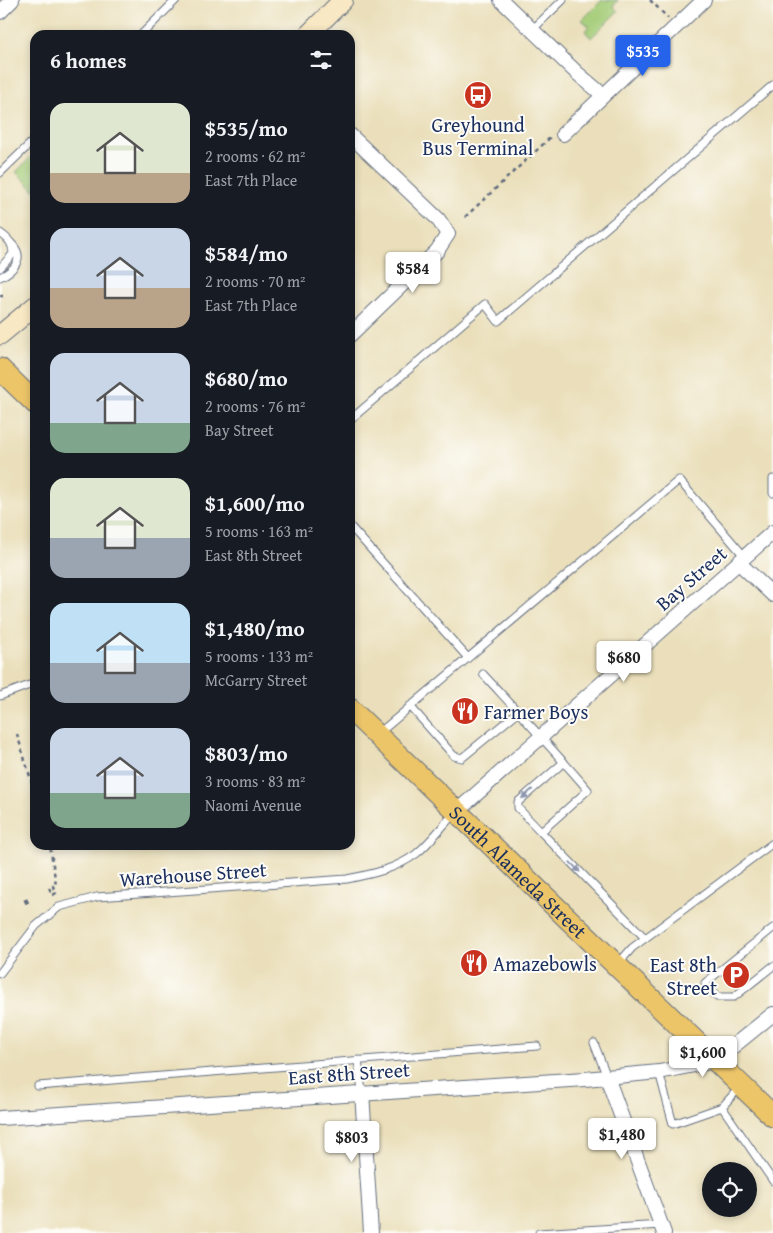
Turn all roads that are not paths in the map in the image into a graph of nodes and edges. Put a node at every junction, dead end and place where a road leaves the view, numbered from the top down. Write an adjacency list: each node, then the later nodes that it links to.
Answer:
1 (12, 0): 7 (street)
2 (176, 0): 8 (lane)
3 (343, 0): 9 (main road)
4 (501, 0): 10 (street)
5 (563, 0): 10 (lane)
6 (704, 0): 12 (street)
7 (0, 12)
8 (146, 30)
9 (313, 30)
10 (532, 30): 12 (street)
11 (773, 85): 26 (lane)
12 (603, 95): 13 (street)
13 (563, 134)
14 (355, 140): 22 (street)
15 (30, 144): 16 (lane)
16 (0, 173)
17 (0, 234): 18 (lane)
18 (11, 243): 19 (lane); 20 (lane)
19 (0, 268)
20 (0, 277)
21 (30, 310): 23 (main road)
22 (355, 330)
23 (0, 335)
24 (0, 369): 25 (main road)
25 (30, 398)
26 (355, 416)
27 (773, 479): 28 (lane)
28 (773, 492)
29 (355, 532): 33 (lane)
30 (773, 532): 31 (street, Bay Street)
31 (742, 560): 32 (street); 33 (lane); 41 (street, Bay Street)
32 (773, 595)
33 (468, 658): 37 (lane)
34 (483, 674): 38 (lane)
35 (30, 685): 36 (lane)
36 (0, 696)
37 (410, 706): 38 (lane); 40 (lane)
38 (518, 712): 41 (lane)
39 (355, 714): 40 (main road, South Alameda Street)
40 (376, 735): 43 (main road, South Alameda Street)
41 (541, 736): 42 (lane); 43 (street, Bay Street)
42 (564, 762): 44 (lane); 44 (lane, one-way to 44)
43 (456, 812): 48 (main road, South Alameda Street); 50 (lane, Warehouse Street)
44 (541, 832): 47 (lane, one-way to 47)
45 (773, 843): 47 (lane)
46 (773, 928): 49 (lane)
47 (644, 938): 48 (lane)
48 (616, 966): 55 (main road, South Alameda Street)
49 (773, 966)
50 (0, 973)
51 (773, 1014): 55 (street, East 8th Street)
52 (594, 1043): 57 (lane)
53 (537, 1046): 54 (lane)
54 (358, 1060): 58 (lane); 60 (lane)
55 (715, 1061): 56 (street, East 8th Street); 59 (main road, South Alameda Street)
56 (659, 1072): 57 (street, East 8th Street); 61 (lane)
57 (607, 1077): 60 (street, East 8th Street); 65 (street)
58 (38, 1086)
59 (741, 1086): 61 (lane); 62 (main road, South Alameda Street)
60 (362, 1092): 63 (street, East 8th Street); 66 (street)
61 (722, 1107): 64 (lane)
62 (773, 1116)
63 (0, 1118)
64 (773, 1181)
65 (663, 1229): 67 (lane)
66 (371, 1233)
67 (539, 1233)

